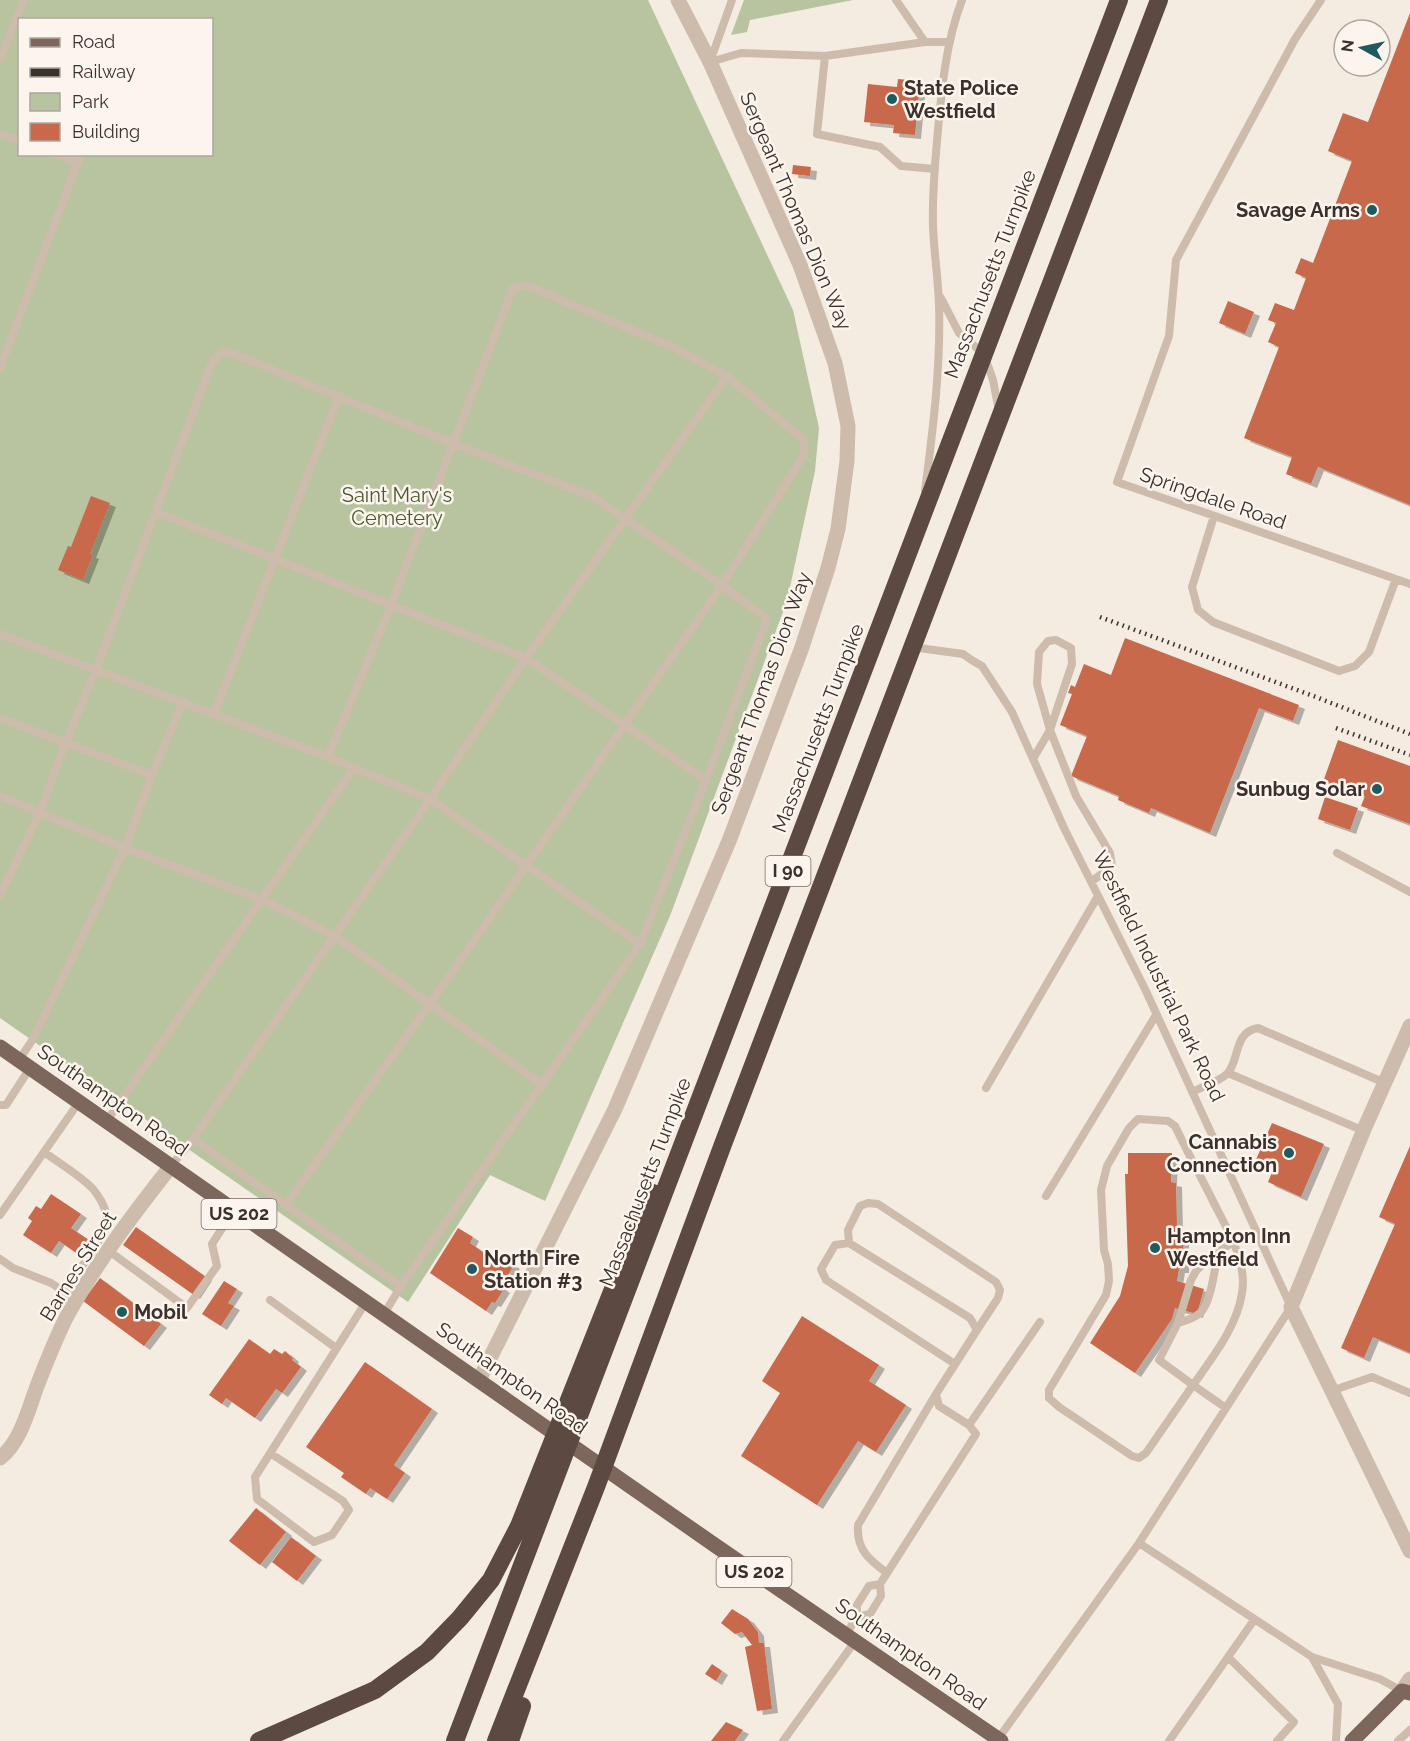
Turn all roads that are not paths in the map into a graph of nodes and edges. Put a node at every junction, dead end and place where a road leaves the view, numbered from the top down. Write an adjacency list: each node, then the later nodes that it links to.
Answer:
1 (24, 0): 12 (lane)
2 (678, 0): 13 (street, Sergeant Thomas Dion Way)
3 (732, 0): 13 (lane)
4 (897, 0): 9 (lane)
5 (962, 0): 10 (lane)
6 (1119, 0): 19 (highway, Massachusetts Turnpike / I 90)
7 (1159, 0): 23 (highway, I 90)
8 (1321, 0): 26 (lane, Springdale Road)
9 (925, 42): 10 (lane); 11 (lane)
10 (949, 42): 17 (lane)
11 (825, 56): 13 (lane); 17 (lane)
12 (0, 59)
13 (710, 62): 101 (street, Sergeant Thomas Dion Way)
14 (0, 134): 15 (lane)
15 (18, 140)
16 (80, 159): 20 (lane)
17 (935, 169): 18 (lane)
18 (938, 292): 19 (lane); 28 (lane)
19 (984, 354): 23 (lane); 28 (highway, Massachusetts Turnpike / I 90)
20 (0, 366)
21 (727, 376): 24 (lane); 27 (lane); 32 (lane)
22 (339, 396): 24 (lane); 25 (lane); 29 (lane)
23 (1000, 414): 35 (highway, I 90)
24 (452, 443): 27 (lane); 33 (lane)
25 (156, 512): 29 (lane); 37 (lane)
26 (1214, 516): 30 (lane, Springdale Road); 30 (lane)
27 (625, 518): 32 (lane); 36 (lane)
28 (921, 521): 68 (highway, Massachusetts Turnpike / I 90)
29 (274, 559): 33 (lane); 39 (lane)
30 (1396, 579): 31 (lane, Springdale Road)
31 (1410, 584)
32 (722, 585): 41 (lane); 48 (lane)
33 (391, 605): 36 (lane); 44 (lane)
34 (0, 634): 37 (lane)
35 (911, 647): 45 (lane, Westfield Industrial Park Road); 110 (highway, I 90)
36 (526, 658): 41 (lane); 50 (lane)
37 (96, 670): 38 (lane); 43 (lane)
38 (183, 701): 39 (lane); 47 (lane)
39 (214, 714): 44 (lane)
40 (0, 718): 43 (lane)
41 (625, 725): 48 (lane); 54 (lane)
42 (1050, 730): 42 (lane); 45 (lane); 55 (lane)
43 (65, 744): 47 (lane); 51 (lane)
44 (328, 757): 46 (lane)
45 (1033, 759): 55 (lane, Westfield Industrial Park Road)
46 (353, 769): 50 (lane); 59 (lane)
47 (152, 775): 52 (lane)
48 (706, 780): 61 (lane)
49 (0, 796): 51 (lane)
50 (430, 799): 54 (lane); 60 (lane)
51 (40, 812): 52 (lane); 57 (lane)
52 (125, 848): 59 (lane); 66 (lane)
53 (1337, 853): 56 (lane)
54 (526, 866): 61 (lane); 62 (lane)
55 (1091, 882): 58 (lane, Westfield Industrial Park Road)
56 (1410, 892)
57 (0, 895)
58 (1098, 896): 63 (lane, Westfield Industrial Park Road); 71 (lane)
59 (263, 900): 60 (lane); 75 (lane)
60 (335, 936): 62 (lane); 77 (lane)
61 (640, 944): 70 (lane)
62 (429, 1005): 70 (lane); 81 (lane)
63 (1156, 1015): 72 (lane, Westfield Industrial Park Road); 80 (lane)
64 (1410, 1026): 69 (street)
65 (0, 1047): 66 (main road, Southampton Road / US 202)
66 (24, 1064): 73 (main road, Southampton Road / US 202); 74 (lane)
67 (1228, 1073): 69 (lane); 72 (lane); 76 (lane)
68 (710, 1075): 123 (highway); 124 (highway, Massachusetts Turnpike / I 90)
69 (1385, 1083): 76 (street)
70 (543, 1085): 89 (lane)
71 (986, 1088)
72 (1192, 1092): 94 (lane, Westfield Industrial Park Road)
73 (79, 1102): 75 (main road, Southampton Road / US 202); 78 (lane)
74 (0, 1106)
75 (106, 1122): 79 (main road, Southampton Road / US 202)
76 (1364, 1131): 94 (street)
77 (193, 1139): 79 (lane); 81 (lane)
78 (44, 1152): 83 (lane); 90 (lane)
79 (171, 1166): 82 (main road, Southampton Road / US 202); 86 (street, Barnes Street)
80 (1046, 1196)
81 (286, 1203): 89 (lane)
82 (234, 1210): 86 (lane); 93 (main road, Southampton Road / US 202)
83 (0, 1215)
84 (1233, 1242): 87 (lane); 102 (lane); 102 (lane)
85 (849, 1243): 98 (lane); 98 (lane); 100 (lane)
86 (109, 1251): 91 (street, Barnes Street)
87 (1218, 1252): 97 (lane); 97 (lane)
88 (0, 1259): 90 (lane)
89 (401, 1286): 95 (lane)
90 (63, 1291): 91 (lane)
91 (77, 1300): 109 (street, Barnes Street)
92 (270, 1300): 99 (lane)
93 (366, 1302): 95 (main road, Southampton Road / US 202); 99 (lane)
94 (1291, 1306): 103 (street, Westfield Industrial Park Road); 106 (lane)
95 (384, 1314): 101 (main road, Southampton Road / US 202)
96 (1040, 1322): 107 (lane)
97 (1178, 1323): 102 (lane)
98 (977, 1330): 100 (lane)
99 (336, 1348): 108 (lane)
100 (955, 1364): 105 (lane)
101 (479, 1380): 117 (main road, Southampton Road / US 202)
102 (1193, 1385): 106 (lane)
103 (1331, 1391): 104 (lane); 112 (street, Westfield Industrial Park Road)
104 (1410, 1393)
105 (936, 1394): 107 (lane); 113 (lane)
106 (1226, 1408): 111 (lane)
107 (969, 1425): 113 (lane)
108 (270, 1453): 108 (lane)
109 (0, 1458)
110 (596, 1487): 125 (highway, I 90); 126 (highway)
111 (1139, 1543): 116 (lane); 122 (lane)
112 (1410, 1551)
113 (887, 1573): 114 (lane)
114 (880, 1584): 115 (lane); 115 (lane)
115 (857, 1617): 117 (lane)
116 (1254, 1620): 118 (lane); 119 (lane)
117 (851, 1637): 122 (main road, Southampton Road / US 202); 127 (lane)
118 (1228, 1657): 128 (lane); 129 (lane)
119 (1312, 1657): 120 (lane); 130 (lane)
120 (1407, 1688): 131 (main road)
121 (1410, 1730): 132 (lane)
122 (999, 1740)
123 (259, 1741)
124 (455, 1741)
125 (496, 1741)
126 (510, 1741)
127 (783, 1741)
128 (1169, 1741)
129 (1277, 1741)
130 (1336, 1741)
131 (1353, 1741)
132 (1398, 1741)

